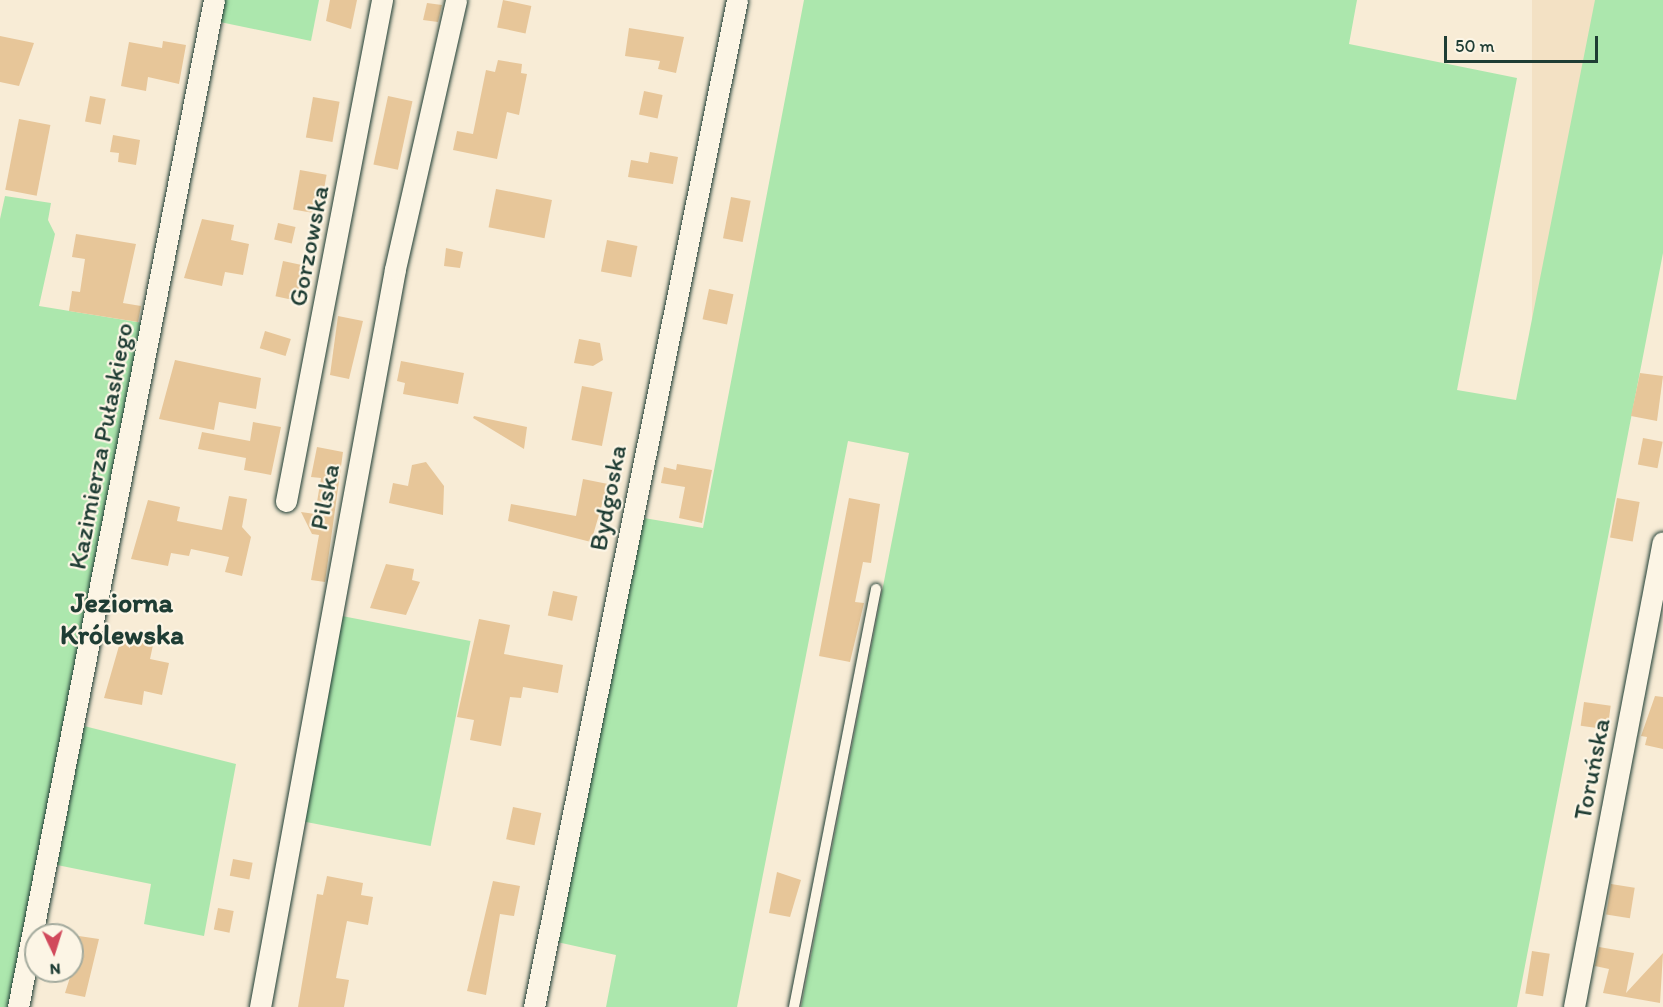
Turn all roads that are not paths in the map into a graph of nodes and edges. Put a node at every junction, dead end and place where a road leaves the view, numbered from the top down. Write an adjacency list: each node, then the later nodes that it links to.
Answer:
1 (214, 0): 8 (street, Kazimierza Pułaskiego)
2 (382, 0): 5 (street, Gorzowska)
3 (456, 0): 9 (street, Pilska)
4 (737, 0): 10 (street, Bydgoska)
5 (286, 501)
6 (1663, 542): 12 (street, Toruńska)
7 (876, 589): 11 (lane)
8 (18, 1007)
9 (260, 1007)
10 (534, 1007)
11 (794, 1007)
12 (1574, 1007)

